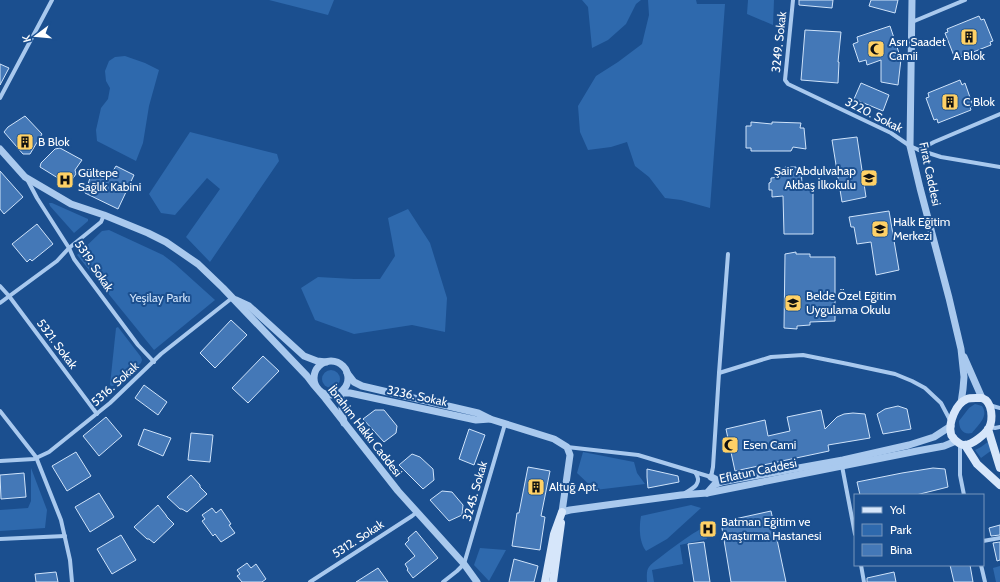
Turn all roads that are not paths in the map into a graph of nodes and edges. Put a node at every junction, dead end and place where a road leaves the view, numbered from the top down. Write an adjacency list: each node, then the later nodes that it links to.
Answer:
1 (52, 0): 7 (street)
2 (794, 0): 6 (street, 3249. Sokak)
3 (912, 0): 5 (street, Fırat Caddesi)
4 (965, 0): 5 (street)
5 (911, 22): 9 (street, Fırat Caddesi)
6 (788, 84): 9 (street, 3220. Sokak)
7 (0, 98)
8 (1000, 114): 10 (street)
9 (910, 146): 10 (street, 3220. Sokak); 21 (street, Fırat Caddesi)
10 (919, 150): 12 (street, 3220. Sokak)
11 (1, 151): 13 (street, İbrahim Hakkı Caddesi)
12 (1000, 166)
13 (25, 177): 14 (street, İbrahim Hakkı Caddesi); 15 (street, 5319. Sokak)
14 (104, 215): 15 (street); 19 (street, İbrahim Hakkı Caddesi)
15 (69, 248): 18 (street); 22 (street, 5319. Sokak)
16 (728, 254): 25 (street)
17 (0, 286): 18 (street, 5321. Sokak)
18 (9, 296): 20 (street); 33 (street, 5321. Sokak)
19 (232, 298): 22 (street, 5316. Sokak); 23 (street, İbrahim Hakkı Caddesi); 26 (street, İbrahim Hakkı Caddesi)
20 (0, 303)
21 (961, 349): 28 (street); 29 (street)
22 (154, 362): 33 (street, 5316. Sokak)
23 (326, 362): 24 (street); 26 (street)
24 (347, 373): 27 (street); 34 (street, 3236. Sokak)
25 (719, 373): 37 (street); 47 (street)
26 (319, 391): 27 (street); 35 (street, İbrahim Hakkı Caddesi)
27 (340, 393): 34 (street, 3236. Sokak); 35 (street)
28 (982, 398): 29 (main road); 30 (main road)
29 (961, 403): 37 (main road)
30 (989, 405): 31 (street); 39 (main road)
31 (1000, 408)
32 (0, 411): 42 (street)
33 (97, 414): 42 (street, 5316. Sokak)
34 (490, 418): 36 (street, 3236. Sokak)
35 (344, 424): 53 (street, İbrahim Hakkı Caddesi)
36 (505, 424): 41 (street, 3236. Sokak); 60 (street, 3245. Sokak)
37 (951, 424): 40 (main road); 48 (street, Eflatun Caddesi)
38 (1000, 427): 39 (street)
39 (989, 428): 40 (main road); 45 (main road)
40 (960, 444): 44 (street, Eflatun Caddesi); 49 (main road); 51 (street)
41 (567, 447): 46 (street); 54 (street)
42 (36, 458): 43 (street, 5316. Sokak); 56 (street)
43 (0, 461)
44 (842, 466): 50 (street, Eflatun Caddesi); 55 (street)
45 (1000, 468)
46 (696, 472): 47 (street); 52 (street)
47 (711, 477): 48 (street)
48 (721, 482): 50 (street)
49 (1000, 485)
50 (707, 493): 52 (street, Eflatun Caddesi)
51 (964, 494)
52 (681, 495): 54 (street, Eflatun Caddesi)
53 (417, 512): 60 (street, İbrahim Hakkı Caddesi); 64 (street, 5312. Sokak)
54 (562, 512): 67 (main road); 68 (main road)
55 (854, 529)
56 (65, 536): 58 (street); 63 (street)
57 (1000, 538): 59 (street)
58 (0, 539)
59 (984, 541)
60 (464, 564): 65 (street); 66 (street, İbrahim Hakkı Caddesi)
61 (861, 566): 69 (street)
62 (981, 566): 70 (street)
63 (72, 582)
64 (310, 582)
65 (443, 582)
66 (477, 582)
67 (545, 582)
68 (554, 582)
69 (864, 582)
70 (985, 582)

